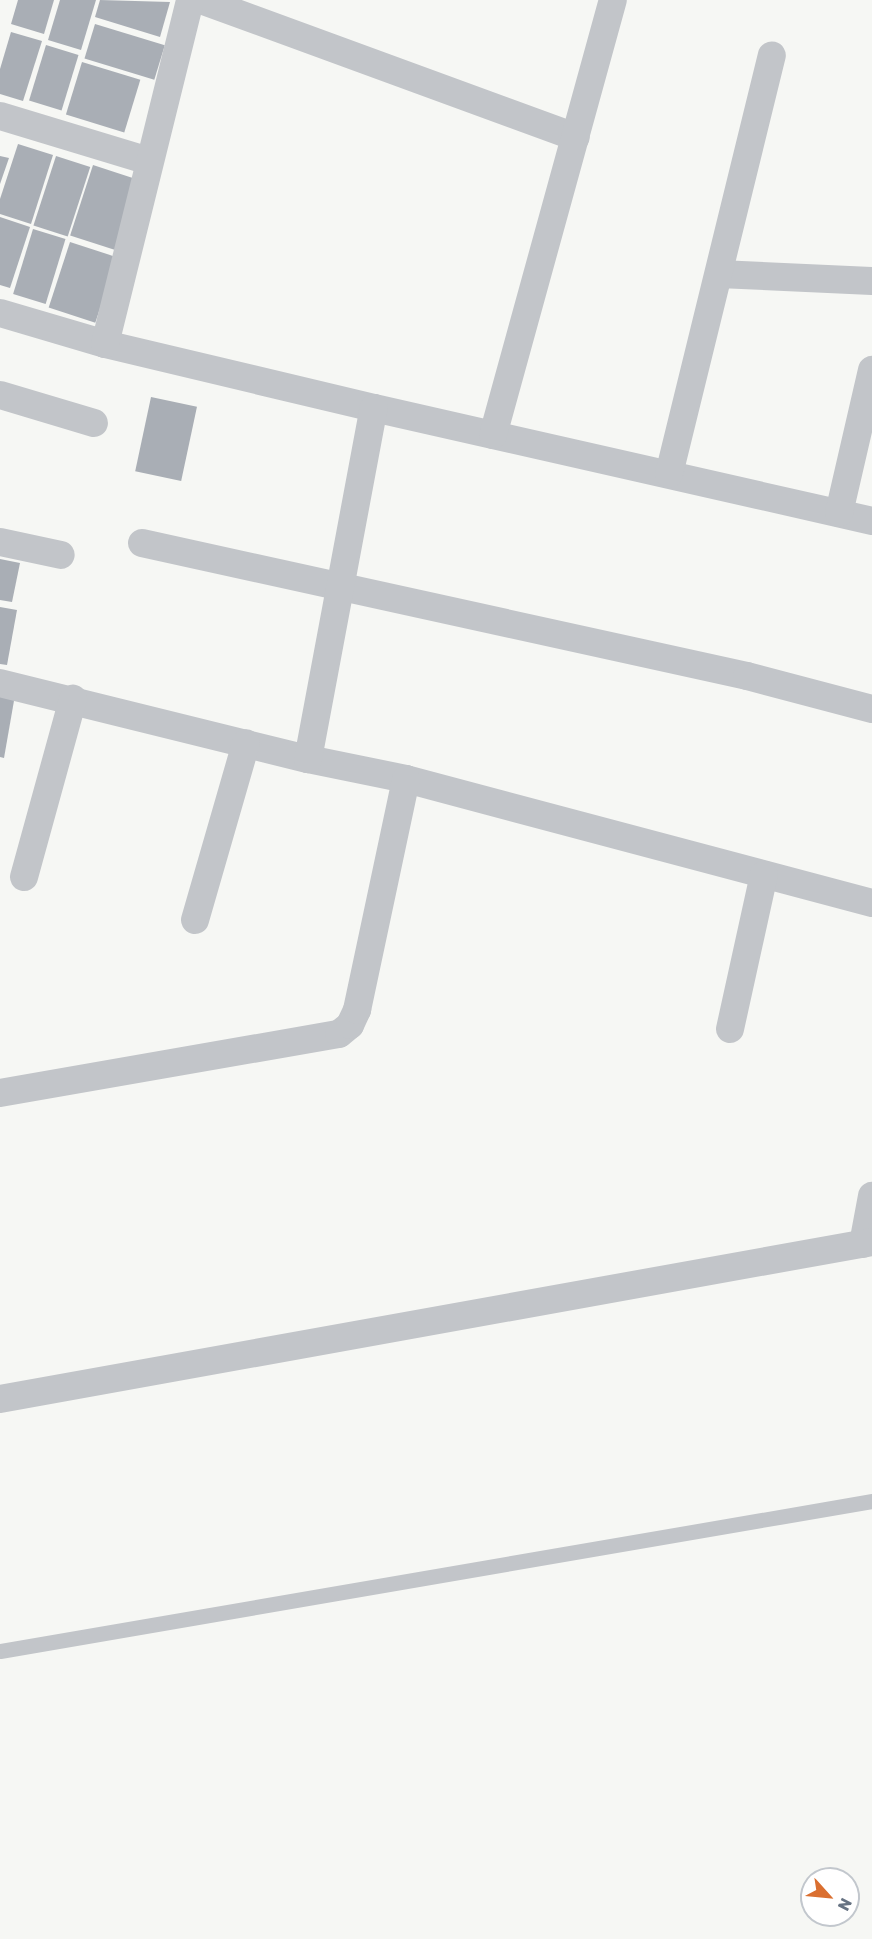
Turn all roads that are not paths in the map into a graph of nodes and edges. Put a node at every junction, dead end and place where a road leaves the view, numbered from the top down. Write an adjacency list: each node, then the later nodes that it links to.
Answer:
1 (190, 0): 7 (street)
2 (201, 0): 6 (street)
3 (614, 0): 6 (street)
4 (772, 56): 8 (street)
5 (0, 116): 7 (street)
6 (576, 136): 16 (street)
7 (149, 161): 11 (street)
8 (719, 274): 9 (street); 17 (street)
9 (872, 281)
10 (0, 313): 11 (street)
11 (105, 344): 14 (street)
12 (872, 370): 18 (street)
13 (0, 395): 15 (street)
14 (374, 408): 16 (street); 23 (street)
15 (94, 423)
16 (493, 435): 17 (street)
17 (669, 474): 18 (street)
18 (839, 513): 19 (street)
19 (872, 521)
20 (0, 542): 22 (street)
21 (142, 543): 23 (street)
22 (61, 555)
23 (340, 589): 26 (street); 28 (street)
24 (0, 682): 25 (street)
25 (73, 699): 27 (street); 31 (street)
26 (872, 709)
27 (246, 743): 28 (street); 33 (street)
28 (308, 759): 29 (street)
29 (406, 779): 30 (street); 35 (street)
30 (764, 875): 32 (street); 34 (street)
31 (24, 877)
32 (872, 903)
33 (195, 920)
34 (730, 1029)
35 (0, 1093)
36 (872, 1196): 37 (street)
37 (868, 1243): 38 (street)
38 (0, 1399)
39 (872, 1501): 40 (lane)
40 (0, 1651)

